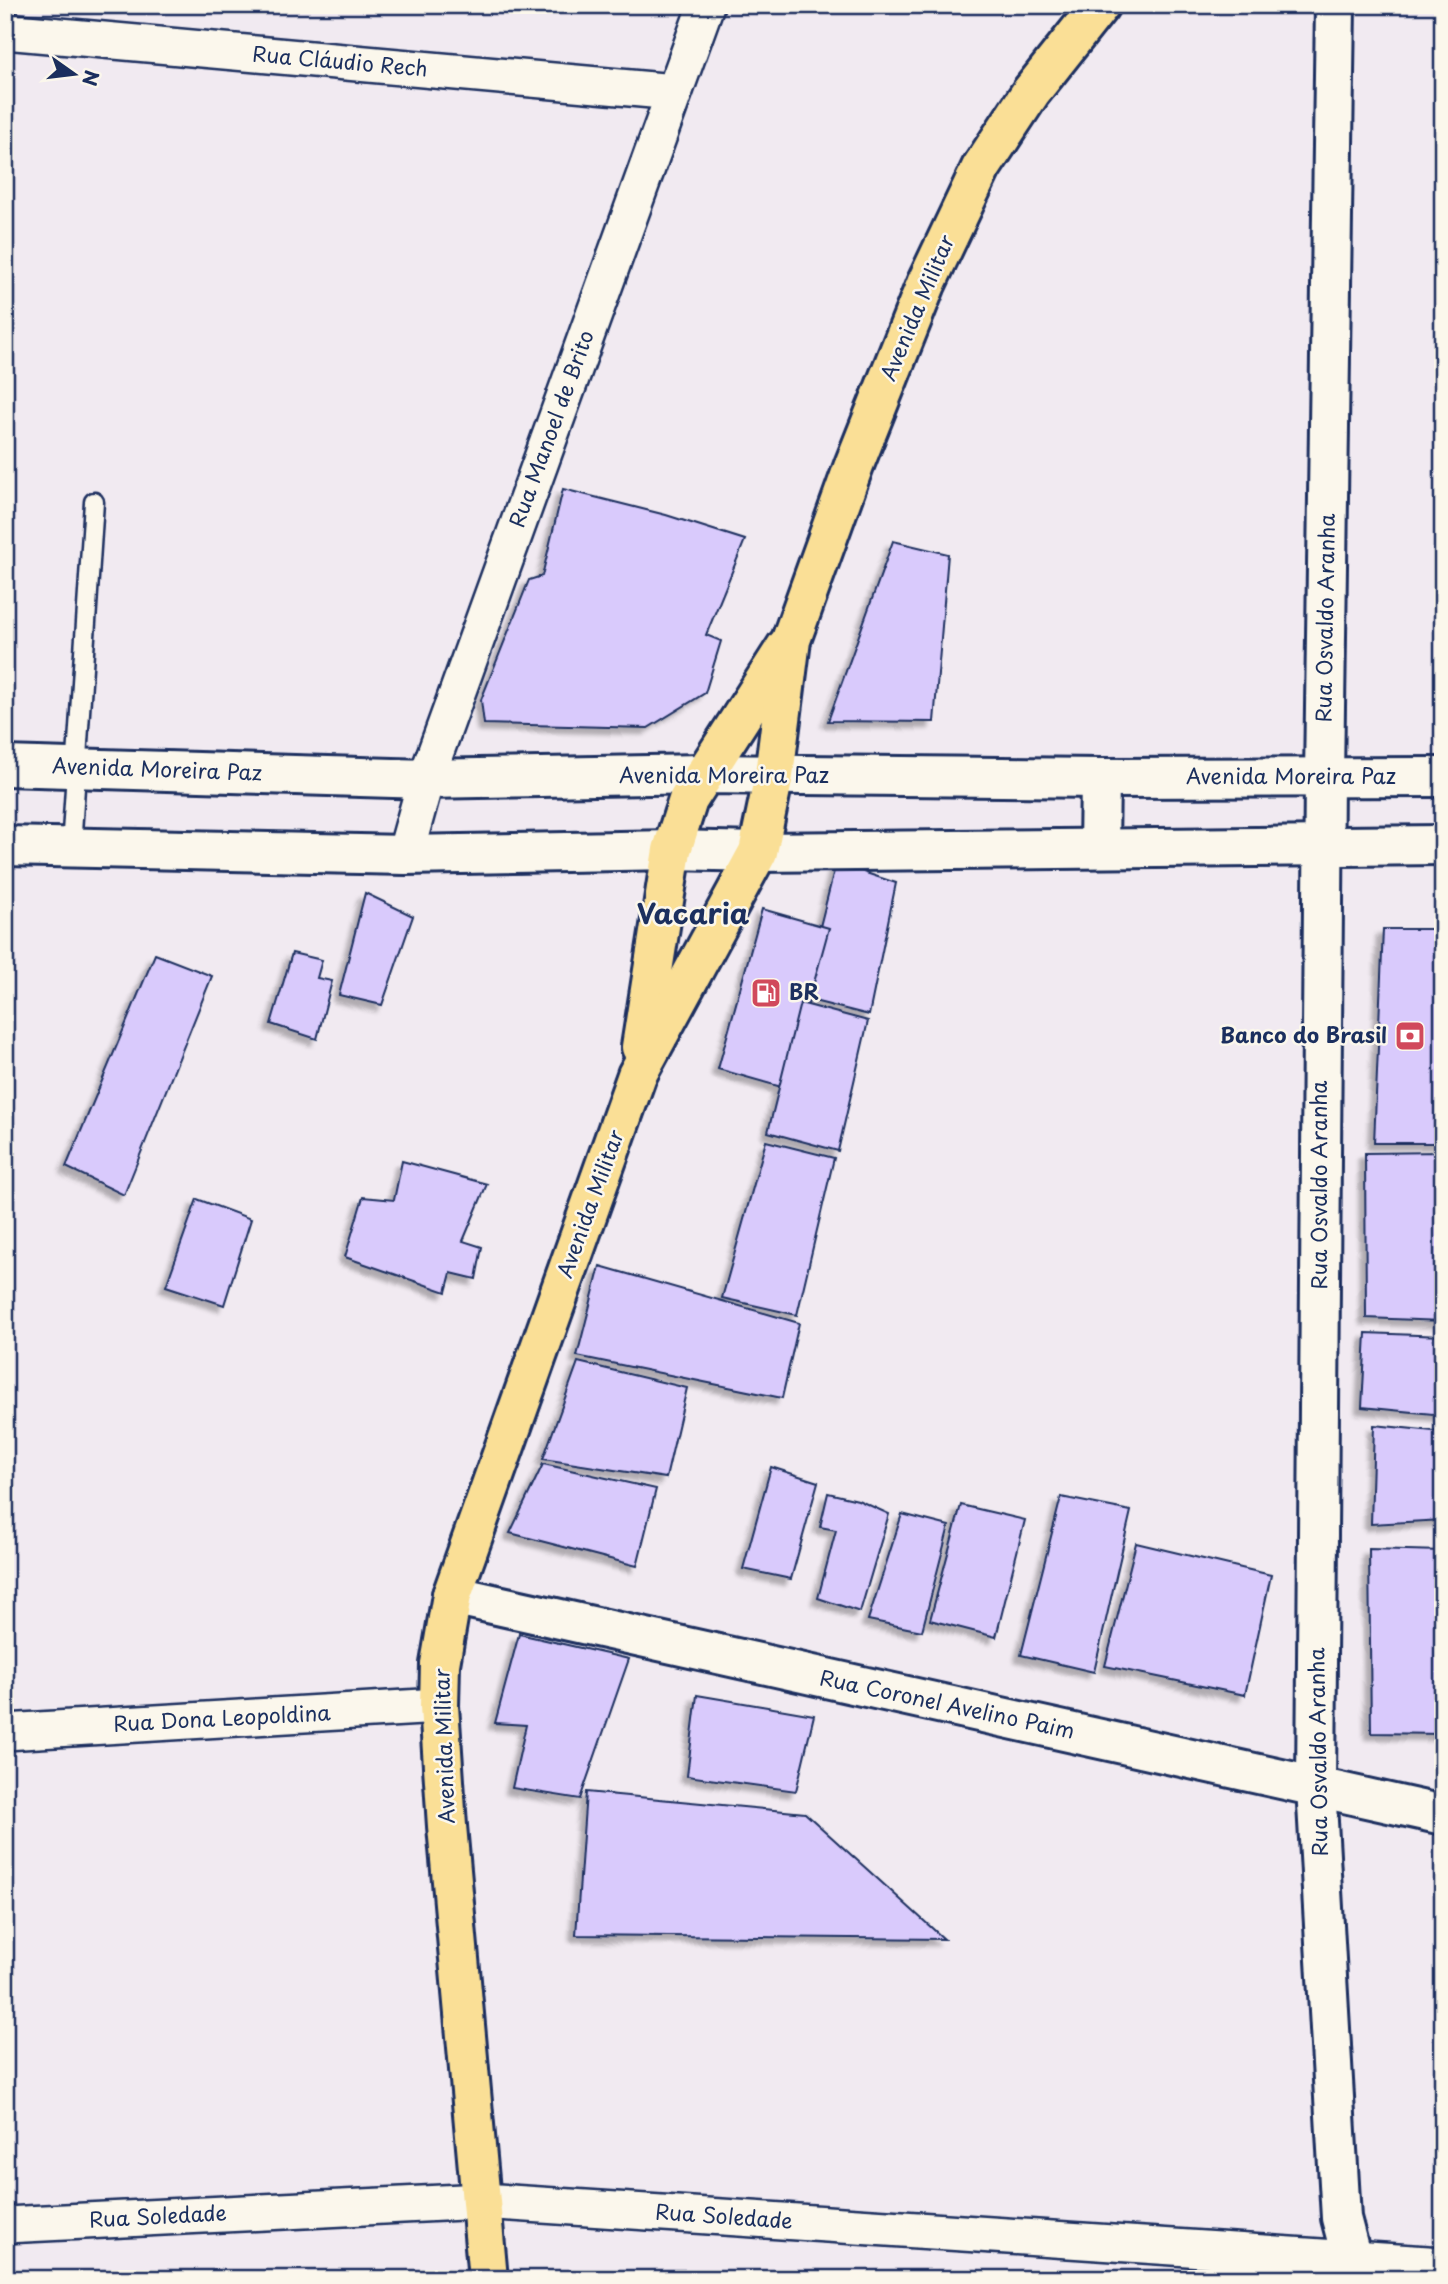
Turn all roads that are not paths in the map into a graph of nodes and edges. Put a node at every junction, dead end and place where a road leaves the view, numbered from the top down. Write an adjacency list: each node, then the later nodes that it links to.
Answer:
1 (706, 5): 5 (street, Rua Manoel de Brito)
2 (1100, 5): 7 (highway, Avenida Militar)
3 (1335, 5): 13 (street, Rua Osvaldo Aranha)
4 (5, 31): 5 (street, Rua Cláudio Rech)
5 (674, 92): 15 (street, Rua Manoel de Brito)
6 (94, 502): 9 (lane)
7 (791, 639): 10 (highway, Avenida Militar); 11 (highway, Avenida Militar)
8 (5, 766): 9 (street, Avenida Moreira Paz)
9 (76, 767): 15 (street, Avenida Moreira Paz); 19 (lane)
10 (703, 774): 11 (street, Avenida Moreira Paz); 15 (street, Avenida Moreira Paz); 21 (highway, Avenida Militar)
11 (774, 775): 14 (street, Avenida Moreira Paz); 22 (highway, Avenida Militar)
12 (1443, 776): 13 (street, Avenida Moreira Paz)
13 (1324, 777): 14 (street, Avenida Moreira Paz); 16 (street, Rua Osvaldo Aranha)
14 (1100, 778): 20 (street)
15 (426, 779): 23 (street, Rua Manoel de Brito)
16 (1323, 845): 17 (street); 20 (street); 28 (street, Rua Osvaldo Aranha)
17 (1443, 845)
18 (5, 846): 19 (street)
19 (71, 848): 23 (street)
20 (1099, 848): 22 (street)
21 (672, 850): 22 (street); 23 (street); 24 (highway, Avenida Militar)
22 (758, 852): 24 (highway, Avenida Militar)
23 (405, 855)
24 (637, 1076): 25 (highway, Avenida Militar)
25 (452, 1595): 26 (highway, Avenida Militar); 28 (street, Rua Coronel Avelino Paim)
26 (439, 1706): 27 (street, Rua Dona Leopoldina); 30 (highway, Avenida Militar)
27 (5, 1732)
28 (1316, 1787): 29 (street, Rua Coronel Avelino Paim); 33 (street, Rua Osvaldo Aranha)
29 (1443, 1815)
30 (482, 2200): 31 (street, Rua Soledade); 33 (street, Rua Soledade); 34 (highway, Avenida Militar)
31 (5, 2225)
32 (1443, 2265): 33 (street, Rua Soledade)
33 (1355, 2269)
34 (488, 2279)

